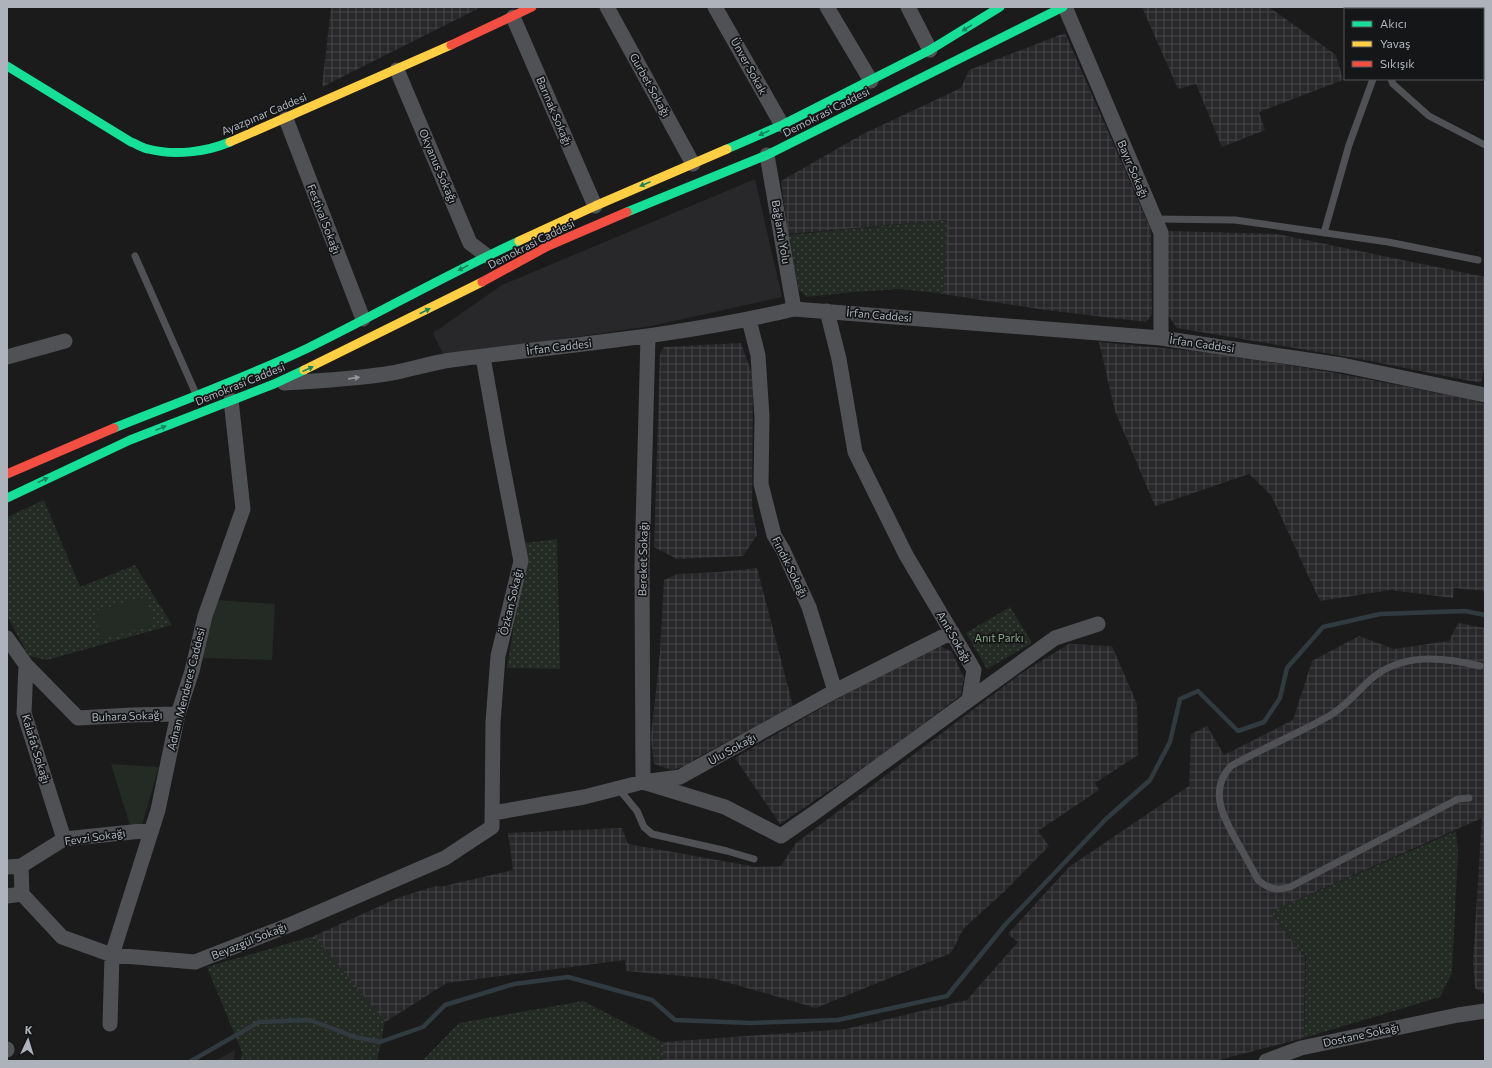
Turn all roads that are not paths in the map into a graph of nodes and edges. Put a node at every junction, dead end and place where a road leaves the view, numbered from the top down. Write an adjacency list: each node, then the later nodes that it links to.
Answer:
1 (532, 7): 8 (main road, Ayazpınar Caddesi)
2 (607, 7): 19 (street, Gurbet Sokağı)
3 (715, 7): 16 (street, Ünver Sokak)
4 (827, 7): 14 (street)
5 (908, 7): 9 (street)
6 (1000, 7): 9 (main road, Demokrasi Caddesi, one-way to 9)
7 (1064, 7): 18 (main road, Demokrasi Caddesi); 21 (street, Bayır Sokağı)
8 (511, 12): 11 (main road, Ayazpınar Caddesi); 20 (street, Barınak Sokağı)
9 (930, 50): 14 (main road, Demokrasi Caddesi)
10 (7, 66): 15 (main road, Ayazpınar Caddesi)
11 (397, 70): 15 (main road, Ayazpınar Caddesi); 24 (street, Okyanus Sokağı)
12 (1373, 80): 22 (lane)
13 (1391, 80): 17 (lane)
14 (870, 81): 16 (main road, Demokrasi Caddesi)
15 (286, 119): 28 (street, Festival Sokağı)
16 (782, 125): 19 (main road, Demokrasi Caddesi, one-way to 19)
17 (1485, 145)
18 (767, 155): 26 (street, Bağlantı Yolu); 35 (main road, Demokrasi Caddesi, one-way to 18)
19 (693, 164): 20 (main road, Demokrasi Caddesi, one-way to 20)
20 (595, 206): 24 (main road, Demokrasi Caddesi)
21 (1155, 219): 22 (lane); 31 (street, Bayır Sokağı)
22 (1324, 233): 25 (lane)
23 (135, 256): 37 (lane)
24 (487, 256): 28 (main road, Demokrasi Caddesi, one-way to 28)
25 (1478, 260)
26 (794, 309): 27 (street, İrfan Caddesi); 29 (street, İrfan Caddesi)
27 (827, 311): 31 (street, İrfan Caddesi); 42 (street, Anıt Sokağı)
28 (363, 319): 37 (main road, Demokrasi Caddesi)
29 (749, 320): 30 (street, İrfan Caddesi); 46 (street, Fındık Sokağı)
30 (648, 336): 33 (street, İrfan Caddesi); 49 (street, Bereket Sokağı)
31 (1161, 338): 36 (street, İrfan Caddesi)
32 (64, 341): 34 (street)
33 (483, 356): 35 (street, İrfan Caddesi, one-way to 33); 52 (street, Özkan Sokağı)
34 (7, 357)
35 (274, 384): 38 (main road, Demokrasi Caddesi)
36 (1485, 395)
37 (197, 396): 39 (main road, Demokrasi Caddesi)
38 (231, 400): 40 (main road, Demokrasi Caddesi, one-way to 38); 48 (street, Adnan Menderes Caddesi)
39 (7, 474)
40 (7, 498)
41 (1098, 624): 47 (street)
42 (952, 632): 46 (street, Ulu Sokağı); 47 (street, Anıt Sokağı)
43 (7, 638): 44 (street)
44 (26, 665): 48 (street, Buhara Sokağı); 54 (street, Kalafat Sokağı)
45 (1480, 666): 51 (lane)
46 (835, 691): 49 (street, Ulu Sokağı)
47 (969, 700): 49 (street)
48 (178, 714): 53 (street, Adnan Menderes Caddesi)
49 (643, 782): 50 (street, Ulu Sokağı)
50 (618, 788): 52 (street, Ulu Sokağı); 55 (lane)
51 (1469, 798)
52 (492, 820): 58 (street, Beyazgül Sokağı)
53 (152, 830): 54 (street, Fevzi Sokağı); 58 (street, Adnan Menderes Caddesi)
54 (64, 839): 56 (street, Fevzi Sokağı)
55 (754, 859)
56 (14, 866): 57 (street, Fevzi Sokağı)
57 (14, 895): 58 (street, Beyazgül Sokağı)
58 (112, 955): 60 (street, Adnan Menderes Caddesi)
59 (1485, 1011): 61 (street, Dostane Sokağı)
60 (110, 1024)
61 (1266, 1061)

